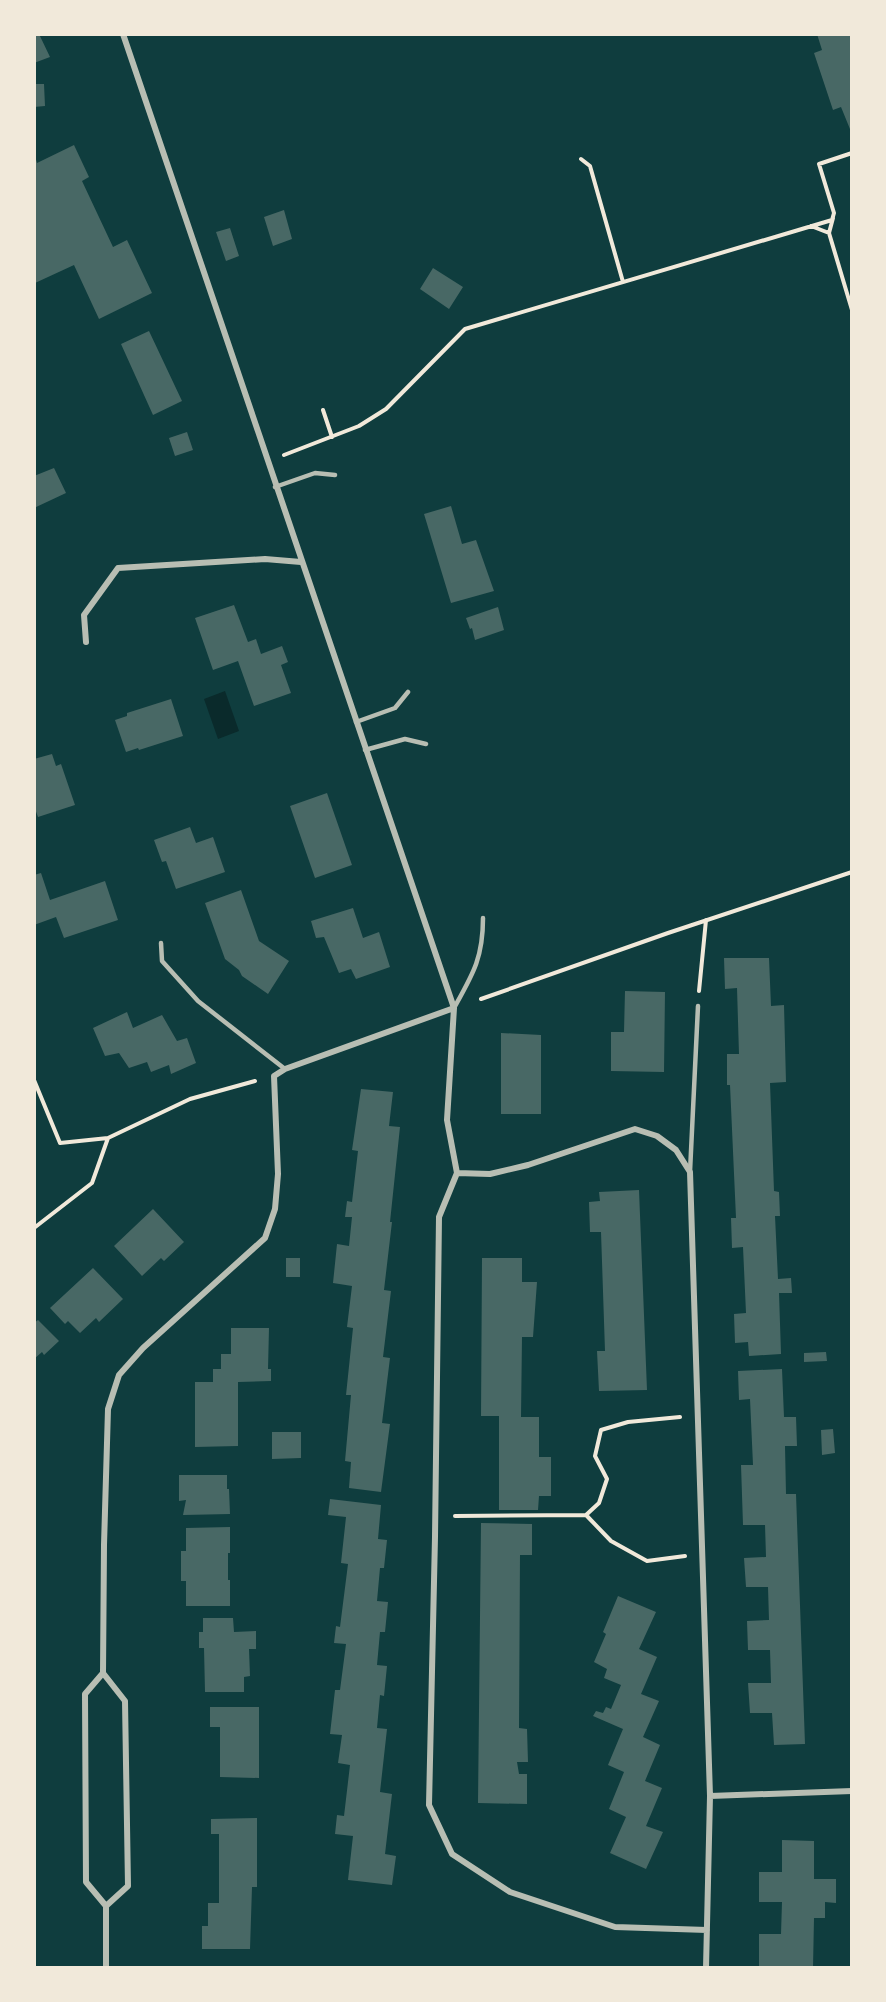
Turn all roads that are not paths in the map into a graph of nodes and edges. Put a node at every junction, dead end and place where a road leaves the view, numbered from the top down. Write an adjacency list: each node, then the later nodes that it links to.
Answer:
1 (123, 34): 3 (street)
2 (335, 475): 3 (lane)
3 (275, 487): 4 (street)
4 (301, 562): 5 (street); 7 (street)
5 (86, 642)
6 (408, 692): 7 (lane)
7 (356, 722): 9 (street)
8 (426, 744): 9 (lane)
9 (365, 750): 13 (street)
10 (483, 918): 13 (lane)
11 (161, 943): 14 (lane)
12 (698, 1006): 15 (lane)
13 (454, 1008): 14 (street); 16 (street)
14 (285, 1069): 17 (street)
15 (690, 1172): 16 (street); 19 (street)
16 (457, 1173): 21 (street)
17 (104, 1673): 20 (street); 20 (street)
18 (852, 1791): 19 (street)
19 (710, 1796): 21 (street)
20 (106, 1906): 22 (street)
21 (707, 1930): 23 (street)
22 (106, 1968)
23 (706, 1968)

